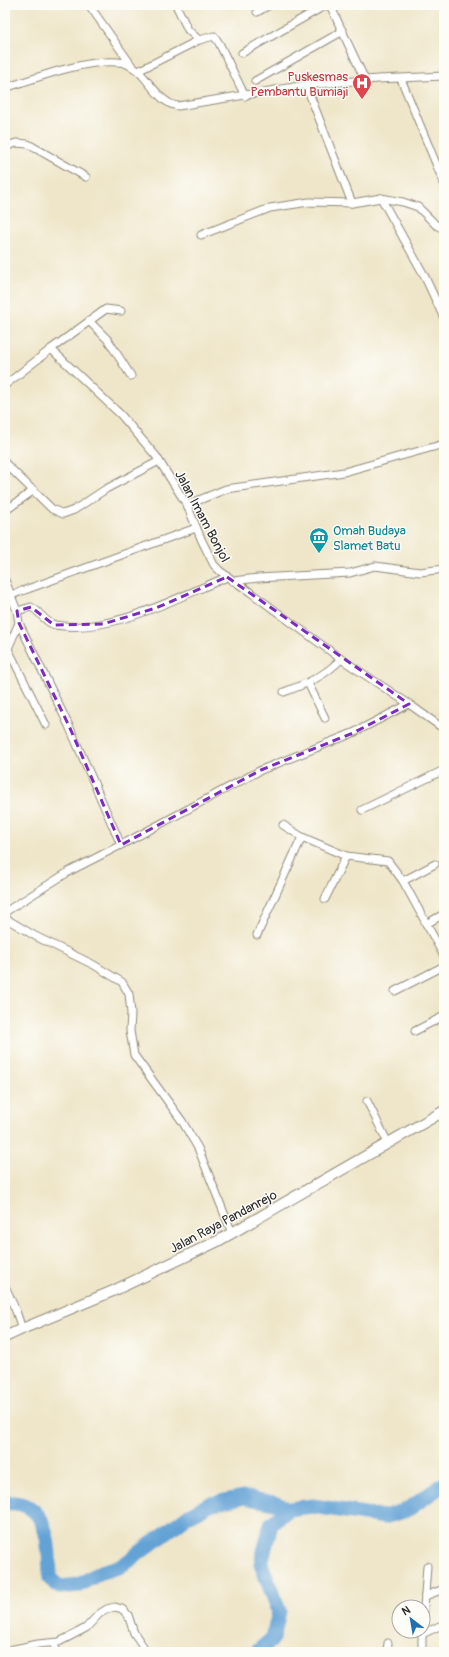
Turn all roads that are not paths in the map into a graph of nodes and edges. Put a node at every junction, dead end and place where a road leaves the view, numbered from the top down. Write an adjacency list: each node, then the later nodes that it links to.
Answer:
1 (89, 5): 10 (street)
2 (176, 5): 8 (street)
3 (269, 5): 6 (street)
4 (326, 5): 9 (street)
5 (330, 5): 7 (street)
6 (257, 12)
7 (343, 31): 13 (street); 14 (street)
8 (199, 40): 10 (street); 17 (street)
9 (242, 53)
10 (135, 69): 16 (street); 17 (street)
11 (444, 76): 12 (street)
12 (401, 79): 14 (street); 20 (street)
13 (255, 80)
14 (366, 80): 15 (street)
15 (306, 85): 17 (street); 22 (street)
16 (5, 88)
17 (245, 96)
18 (5, 147): 19 (street)
19 (86, 177)
20 (444, 183)
21 (381, 198): 22 (street); 23 (street); 26 (street)
22 (352, 203): 24 (street)
23 (444, 229)
24 (201, 235)
25 (121, 311): 27 (street)
26 (444, 318)
27 (88, 322): 28 (street); 29 (street)
28 (51, 349): 30 (street); 32 (street, Jalan Imam Bonjol)
29 (131, 376)
30 (5, 385)
31 (444, 444): 35 (street)
32 (159, 461): 34 (street); 35 (street, Jalan Imam Bonjol)
33 (5, 463): 34 (street)
34 (34, 490): 36 (street)
35 (187, 504): 37 (street, Jalan Imam Bonjol)
36 (5, 511)
37 (196, 528): 39 (street, Jalan Imam Bonjol); 41 (street)
38 (444, 569): 39 (street)
39 (230, 579): 42 (street); 45 (street, Jalan Imam Bonjol)
40 (5, 580): 41 (street)
41 (11, 595): 42 (street)
42 (17, 611): 43 (street)
43 (19, 623): 44 (street); 56 (street)
44 (6, 652): 50 (street)
45 (341, 659): 46 (street); 48 (street, Jalan Imam Bonjol)
46 (308, 683): 47 (street); 49 (street)
47 (284, 692)
48 (409, 704): 51 (street, Jalan Imam Bonjol); 56 (street)
49 (326, 718)
50 (46, 725)
51 (444, 729)
52 (444, 770): 53 (street)
53 (362, 810)
54 (283, 825): 55 (street)
55 (302, 837): 57 (street); 65 (street)
56 (121, 845): 61 (street)
57 (346, 856): 59 (street); 60 (street)
58 (435, 864): 59 (street)
59 (403, 881): 64 (street)
60 (325, 899)
61 (5, 912)
62 (444, 914): 64 (street)
63 (5, 918): 74 (street)
64 (426, 924): 66 (street)
65 (257, 935)
66 (444, 956)
67 (444, 966): 68 (street)
68 (395, 991)
69 (444, 1016): 70 (street)
70 (414, 1032)
71 (367, 1101): 73 (street)
72 (444, 1111): 73 (main road, Jalan Raya Pandanrejo)
73 (388, 1142): 74 (main road, Jalan Raya Pandanrejo)
74 (232, 1233): 76 (main road, Jalan Raya Pandanrejo)
75 (5, 1286): 76 (street)
76 (22, 1329): 77 (main road, Jalan Raya Pandanrejo)
77 (5, 1337)
78 (427, 1566): 80 (street)
79 (444, 1589): 80 (street)
80 (425, 1596): 81 (street)
81 (425, 1599)
82 (444, 1624): 83 (street)
83 (431, 1629)
84 (422, 1639): 91 (street)
85 (53, 1643): 87 (street); 88 (street); 89 (street)
86 (388, 1643): 90 (street)
87 (10, 1651)
88 (57, 1652)
89 (147, 1652)
90 (387, 1652)
91 (422, 1652)

